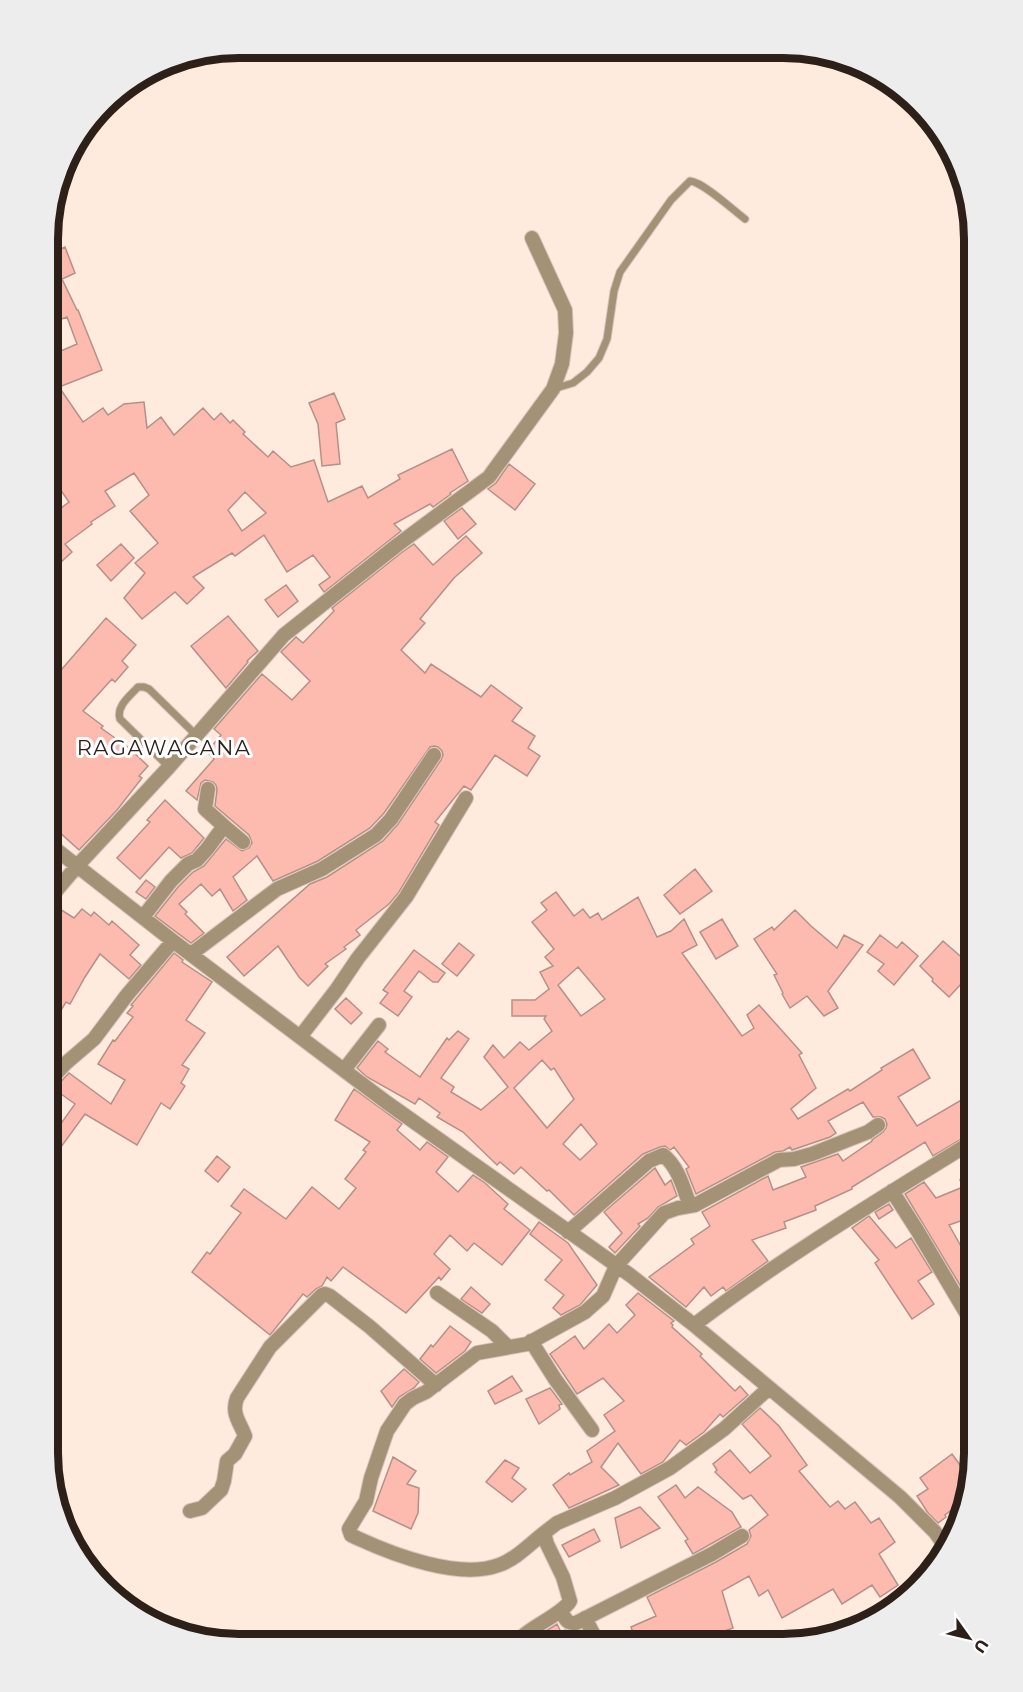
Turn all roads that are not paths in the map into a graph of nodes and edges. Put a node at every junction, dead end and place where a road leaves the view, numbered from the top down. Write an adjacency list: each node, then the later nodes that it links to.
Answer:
1 (745, 219): 3 (lane)
2 (532, 238): 3 (street)
3 (553, 389): 4 (street)
4 (196, 735): 6 (street); 6 (lane)
5 (434, 755): 16 (street)
6 (169, 767): 12 (street)
7 (208, 789): 9 (street)
8 (466, 798): 18 (street)
9 (224, 826): 10 (street); 14 (street)
10 (243, 842)
11 (58, 851): 12 (street)
12 (78, 865): 13 (street); 14 (street)
13 (58, 888)
14 (143, 917): 15 (street)
15 (173, 941): 16 (street); 20 (street)
16 (190, 954): 18 (street)
17 (379, 1025): 19 (street)
18 (300, 1037): 19 (street)
19 (344, 1070): 25 (street)
20 (58, 1071)
21 (878, 1125): 24 (street)
22 (964, 1147): 23 (street)
23 (892, 1191): 28 (street); 29 (street)
24 (690, 1206): 25 (street); 26 (street)
25 (568, 1232): 26 (street)
26 (622, 1270): 29 (street); 31 (street)
27 (437, 1293): 30 (street)
28 (964, 1309)
29 (694, 1325): 33 (street)
30 (508, 1347): 31 (street); 32 (street)
31 (537, 1350): 34 (street)
32 (436, 1385): 35 (street); 36 (street)
33 (770, 1388): 36 (street); 38 (street)
34 (592, 1430)
35 (190, 1511)
36 (544, 1533): 39 (street)
37 (742, 1536): 40 (street)
38 (941, 1541)
39 (561, 1610): 40 (street); 41 (street)
40 (585, 1618): 42 (street)
41 (525, 1634)
42 (593, 1634)

